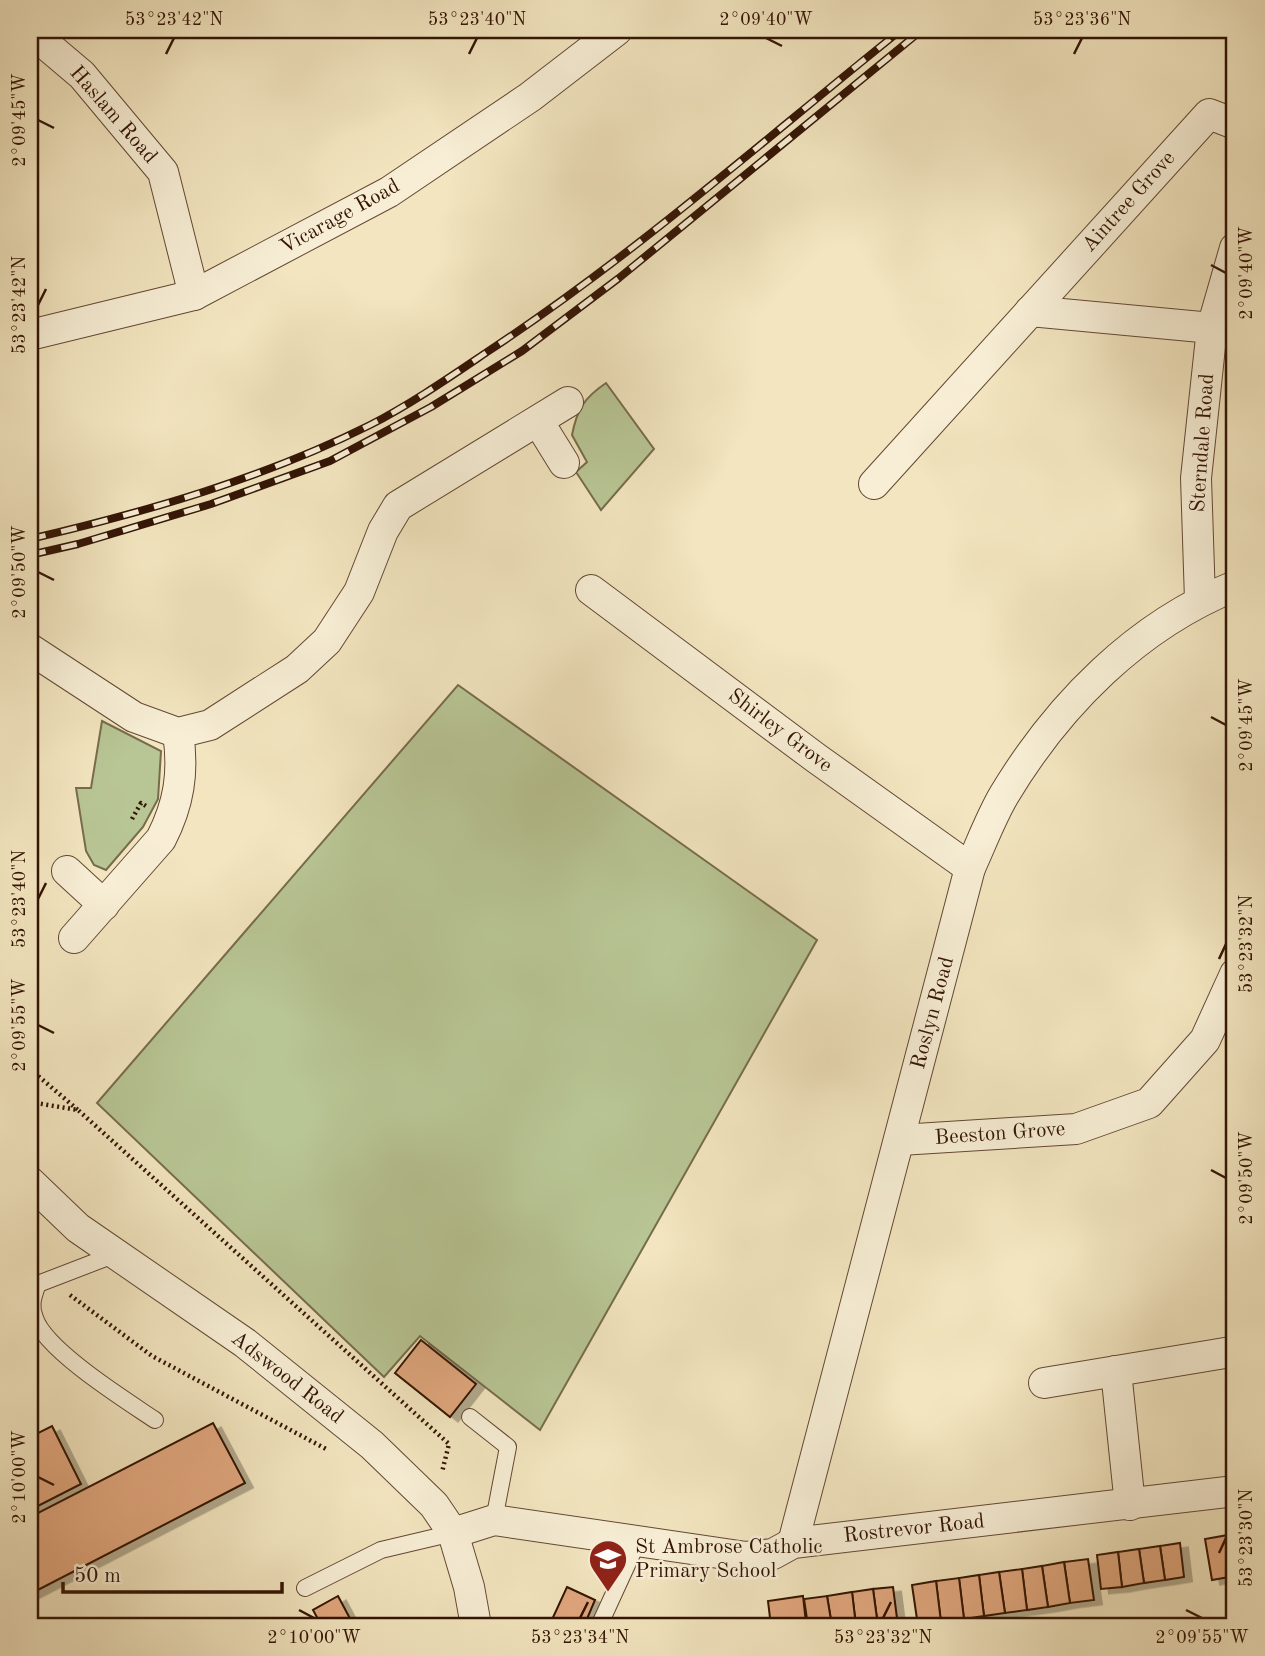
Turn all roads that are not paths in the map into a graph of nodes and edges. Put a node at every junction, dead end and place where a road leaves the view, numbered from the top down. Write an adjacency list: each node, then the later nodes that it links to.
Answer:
1 (617, 30): 5 (street, Vicarage Road)
2 (30, 31): 5 (street, Haslam Road)
3 (1235, 124): 6 (street, Aintree Grove)
4 (1235, 248): 7 (street, Sterndale Road)
5 (194, 295): 8 (street, Vicarage Road)
6 (1030, 311): 7 (street); 12 (street, Aintree Grove)
7 (1212, 328): 15 (street, Sterndale Road)
8 (30, 335)
9 (568, 402): 10 (street)
10 (538, 421): 11 (street); 17 (street)
11 (564, 463)
12 (874, 484)
13 (1235, 586): 15 (street, Roslyn Road)
14 (591, 590): 18 (street, Shirley Grove)
15 (1200, 600): 18 (street, Roslyn Road)
16 (30, 649): 17 (street)
17 (178, 733): 20 (street)
18 (970, 868): 23 (street, Roslyn Road)
19 (67, 871): 20 (street)
20 (104, 905): 21 (street)
21 (74, 938)
22 (1235, 974): 23 (street, Beeston Grove)
23 (900, 1140): 37 (street, Roslyn Road)
24 (30, 1182): 25 (street, Adswood Road)
25 (116, 1254): 26 (lane); 35 (street, Adswood Road)
26 (39, 1285): 31 (lane)
27 (1231, 1352): 28 (street)
28 (1116, 1371): 29 (street); 33 (street)
29 (1044, 1383)
30 (470, 1417): 34 (lane)
31 (156, 1420)
32 (1235, 1491): 33 (street, Rostrevor Road)
33 (1130, 1505): 37 (street, Rostrevor Road)
34 (494, 1520): 35 (street, Rostrevor Road); 36 (street, Rostrevor Road)
35 (453, 1534): 38 (lane); 39 (street, Adswood Road)
36 (638, 1541): 37 (street, Rostrevor Road); 40 (lane)
37 (793, 1543)
38 (305, 1588)
39 (476, 1626)
40 (599, 1626)

